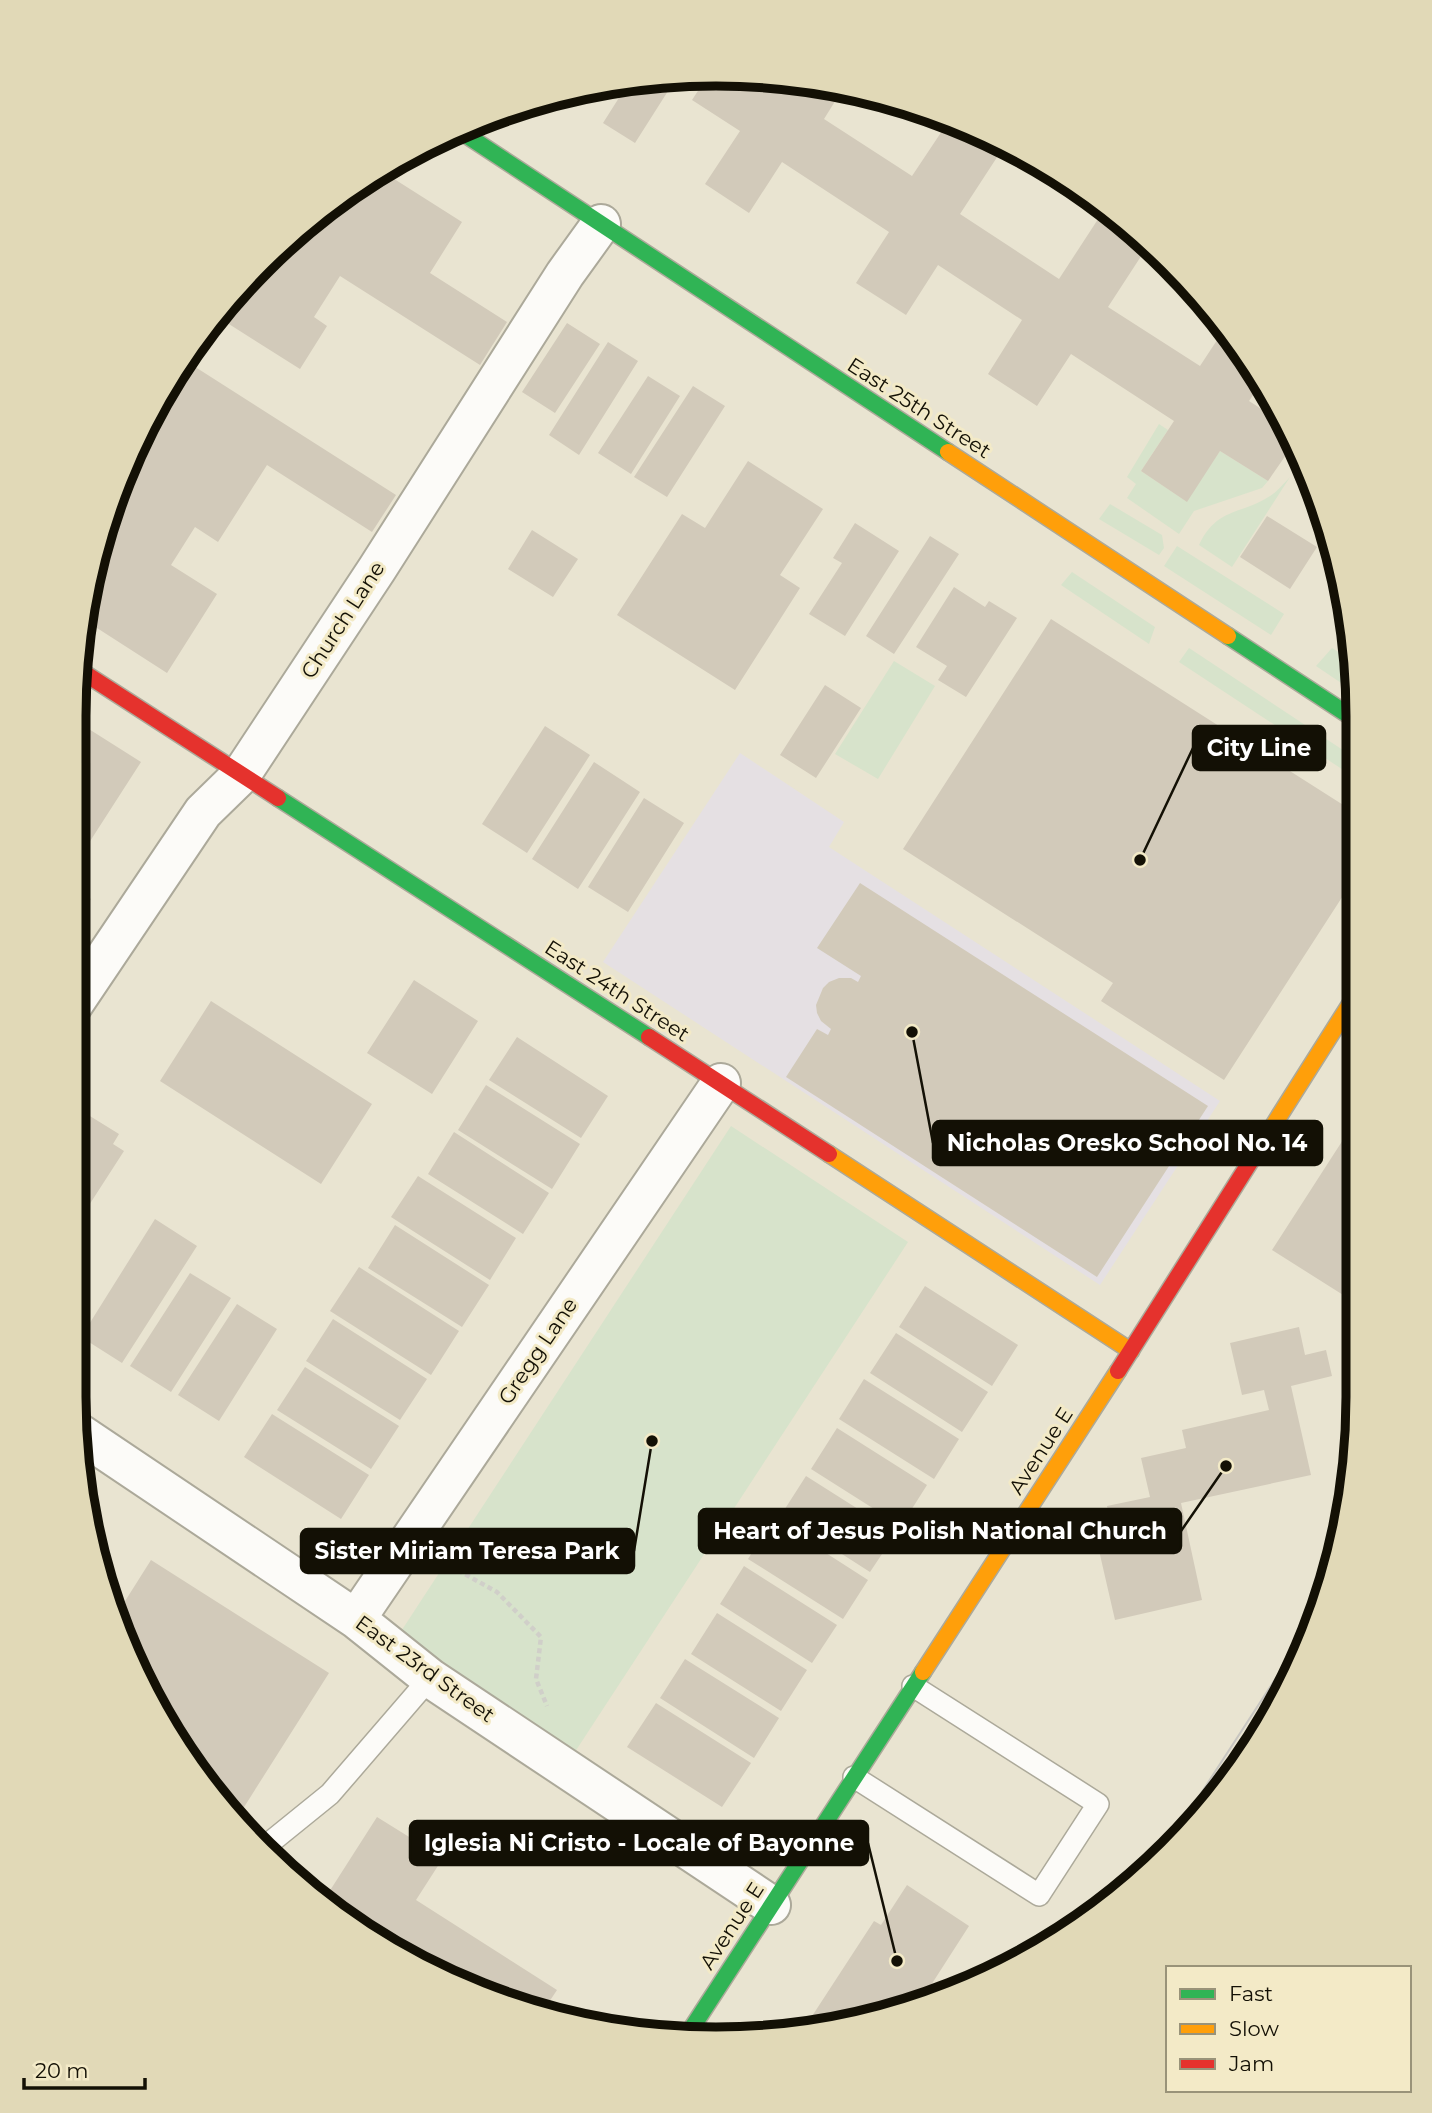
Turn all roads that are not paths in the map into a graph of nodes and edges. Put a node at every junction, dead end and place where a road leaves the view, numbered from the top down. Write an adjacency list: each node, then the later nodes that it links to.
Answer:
1 (469, 137): 2 (street, East 25th Street)
2 (601, 224): 4 (street, East 25th Street); 5 (street, Church Lane)
3 (87, 675): 5 (street, East 24th Street)
4 (1346, 713)
5 (241, 775): 6 (street, Church Lane); 8 (street, East 24th Street)
6 (86, 987)
7 (1346, 1011): 9 (street, Avenue E)
8 (720, 1083): 9 (street, East 24th Street); 11 (street, Gregg Lane)
9 (1131, 1351): 13 (street, Avenue E)
10 (87, 1438): 11 (street, East 23rd Street)
11 (356, 1619): 12 (street, East 23rd Street)
12 (430, 1678): 15 (lane); 16 (street, East 23rd Street)
13 (913, 1686): 14 (street, Avenue E); 14 (lane)
14 (854, 1777): 16 (street, Avenue E)
15 (270, 1843)
16 (771, 1905): 17 (street, Avenue E)
17 (693, 2026)

